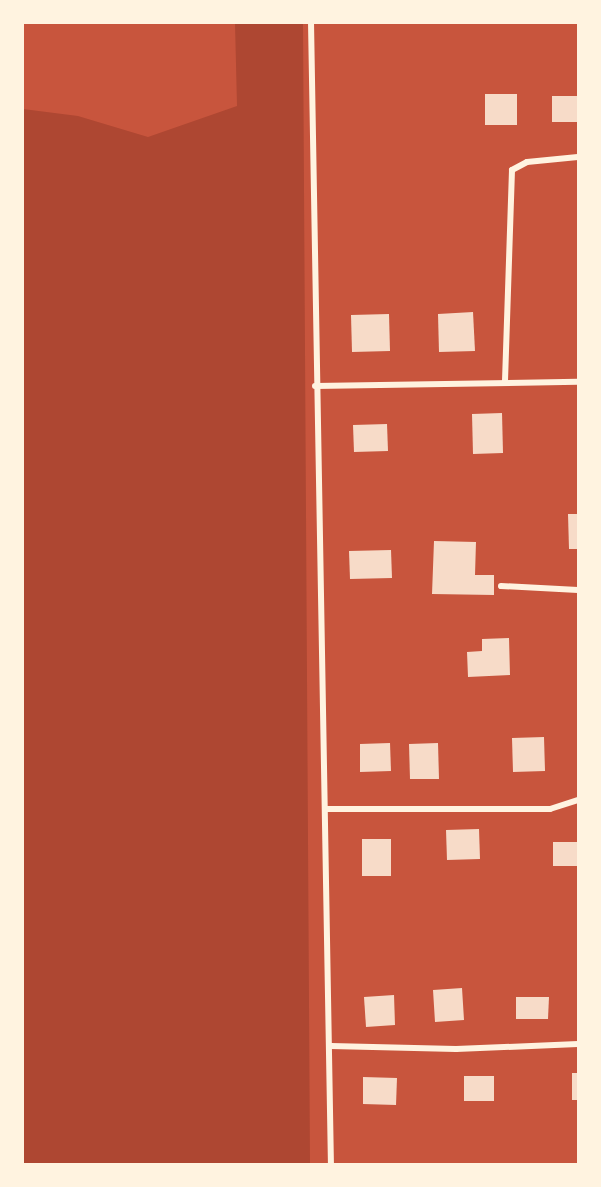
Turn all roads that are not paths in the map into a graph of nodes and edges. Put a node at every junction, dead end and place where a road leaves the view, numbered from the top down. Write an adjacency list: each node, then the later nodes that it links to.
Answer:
1 (311, 22): 5 (street)
2 (579, 157): 3 (street)
3 (505, 381): 4 (street); 5 (street)
4 (579, 382)
5 (315, 386): 9 (street)
6 (501, 586): 7 (street)
7 (579, 590)
8 (579, 800): 9 (street)
9 (326, 809): 11 (street)
10 (579, 1044): 11 (street)
11 (331, 1046): 12 (street)
12 (331, 1164)

